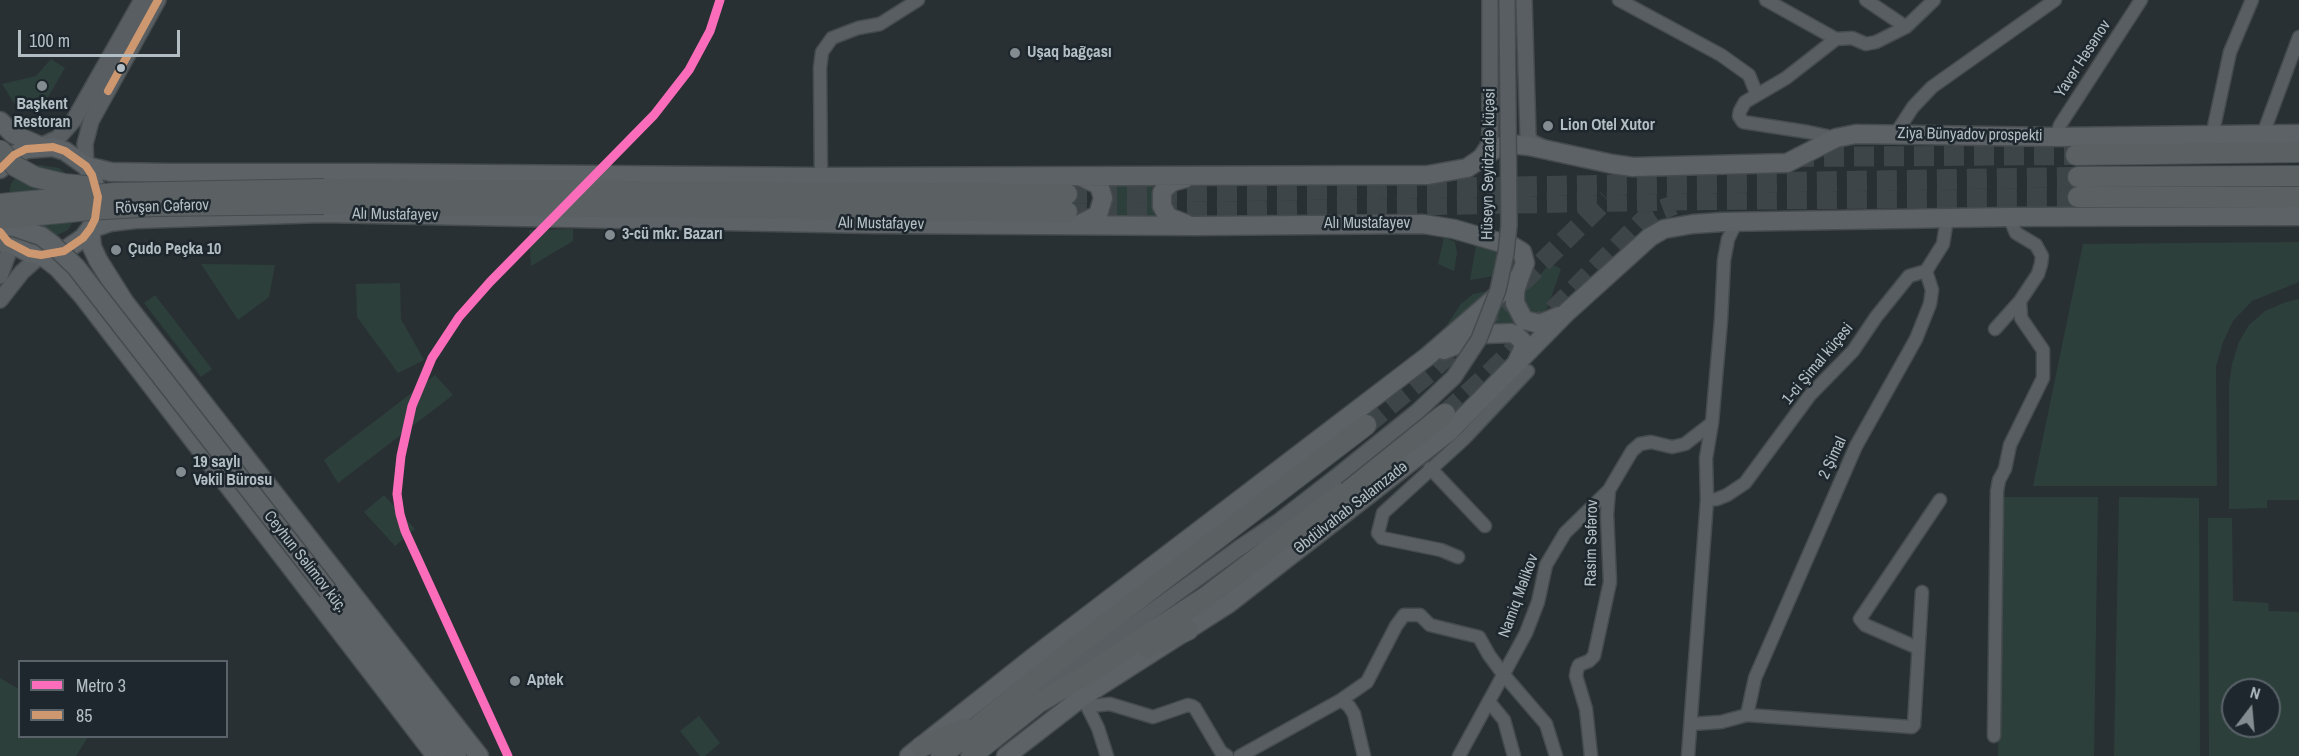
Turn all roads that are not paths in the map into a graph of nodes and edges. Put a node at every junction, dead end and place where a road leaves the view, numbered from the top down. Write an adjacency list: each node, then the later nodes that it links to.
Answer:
1 (142, 0): 27 (street)
2 (158, 0): 33 (street)
3 (918, 0): 37 (street)
4 (1491, 0): 6 (street); 17 (street)
5 (1507, 0): 74 (street, Hüseyn Seyidzadə küçəsi, bridge)
6 (1523, 0): 19 (street)
7 (1619, 0): 18 (street)
8 (1766, 0): 16 (street)
9 (1866, 0): 14 (street)
10 (1934, 0): 14 (street)
11 (2055, 0): 21 (street)
12 (2141, 0): 25 (street, Yavər Həsənov)
13 (2252, 0): 24 (street)
14 (1906, 27): 16 (street)
15 (2299, 37): 22 (street)
16 (1836, 39): 18 (street)
17 (1491, 86): 19 (street); 32 (street)
18 (1757, 95): 26 (street)
19 (1526, 105): 29 (street)
20 (0, 121): 27 (main road)
21 (1896, 133): 25 (main road, Ziya Bünyadov prospekti); 26 (main road, Ziya Bünyadov prospekti)
22 (2263, 134): 23 (main road, Ziya Bünyadov prospekti); 24 (main road, Ziya Bünyadov prospekti)
23 (2299, 134)
24 (2212, 136): 25 (main road, Ziya Bünyadov prospekti)
25 (2056, 137)
26 (1836, 138): 29 (main road, Ziya Bünyadov prospekti)
27 (40, 147): 33 (main road); 34 (main road)
28 (0, 150): 39 (main road, bridge)
29 (1556, 152): 32 (main road)
30 (2299, 152): 31 (main road)
31 (2076, 155)
32 (1478, 161): 38 (main road)
33 (86, 166): 39 (main road); 51 (main road)
34 (0, 169)
35 (1078, 175): 37 (main road); 38 (main road); 43 (main road)
36 (2299, 176): 40 (main road)
37 (821, 177): 39 (main road)
38 (1193, 177): 50 (main road)
39 (207, 182): 41 (main road, Rövşən Cəfərov, bridge); 42 (main road, Rövşən Cəfərov, bridge); 44 (main road)
40 (2299, 196)
41 (324, 197): 43 (main road, Alı Mustafayev); 47 (main road, Rövşən Cəfərov, bridge)
42 (0, 204)
43 (1071, 210): 44 (main road, Alı Mustafayev); 50 (main road, Alı Mustafayev)
44 (212, 216): 51 (main road, Alı Mustafayev)
45 (2299, 216): 46 (main road)
46 (2009, 217): 48 (main road); 58 (street)
47 (0, 219)
48 (1947, 219): 49 (main road); 54 (street)
49 (1736, 223): 60 (main road, Əbdülvahab Salamzadə); 66 (street)
50 (1196, 226): 56 (main road, Alı Mustafayev)
51 (90, 229): 53 (main road); 59 (main road, Ceyhun Səlimov küç.)
52 (2, 235): 53 (main road); 55 (street); 86 (main road, Ceyhun Səlimov küç., bridge)
53 (41, 255): 57 (street); 61 (main road, Ceyhun Səlimov küç.)
54 (1926, 271): 71 (street, 1-ci Şimal küçesi); 90 (street, 2 Şimal)
55 (0, 276)
56 (1520, 276): 60 (main road); 63 (main road)
57 (0, 300)
58 (2020, 302): 62 (street); 93 (street)
59 (125, 303): 61 (main road); 97 (main road, Ceyhun Səlimov küç.)
60 (1568, 312): 64 (main road, Əbdülvahab Salamzadə)
61 (102, 321): 82 (main road, Ceyhun Səlimov küç.)
62 (1995, 329)
63 (1428, 356): 64 (main road); 94 (main road)
64 (1522, 368): 68 (street); 70 (main road, Əbdülvahab Salamzadə)
65 (1445, 414): 78 (main road, Əbdülvahab Salamzadə)
66 (1712, 423): 69 (street, Rasim Səfərov); 71 (street)
67 (1366, 425): 91 (main road)
68 (1430, 468): 73 (street); 75 (street)
69 (1609, 490): 83 (street, Namiq Məlikov); 108 (street, Rasim Səfərov)
70 (1368, 495): 73 (street); 79 (main road, Əbdülvahab Salamzadə)
71 (1707, 500): 92 (street)
72 (1940, 500): 80 (street)
73 (1383, 513): 76 (street)
74 (1278, 522): 88 (street); 91 (street)
75 (1485, 526)
76 (1458, 557)
77 (1923, 592): 80 (street)
78 (1166, 625): 81 (main road); 84 (main road, Əbdülvahab Salamzadə)
79 (1188, 630): 81 (main road); 87 (main road, Əbdülvahab Salamzadə)
80 (1918, 648): 90 (street)
81 (1136, 654): 84 (main road); 87 (main road)
82 (371, 672): 86 (main road); 95 (main road, Ceyhun Səlimov küç.)
83 (1503, 674): 85 (street); 89 (street, Namiq Məlikov); 107 (street)
84 (1084, 676): 88 (main road, Əbdülvahab Salamzadə)
85 (1341, 700): 103 (street); 104 (street)
86 (414, 702): 96 (main road, Ceyhun Səlimov küç.)
87 (1085, 702): 100 (main road, Əbdülvahab Salamzadə); 101 (street); 102 (street)
88 (1038, 703): 99 (main road, Əbdülvahab Salamzadə)
89 (1490, 703): 105 (street, Namiq Məlikov); 106 (street)
90 (1747, 715): 92 (street)
91 (992, 717): 94 (main road); 98 (main road)
92 (1692, 724): 109 (street)
93 (1994, 736)
94 (915, 751)
95 (436, 756)
96 (457, 756)
97 (479, 756)
98 (941, 756)
99 (971, 756)
100 (1006, 756)
101 (1107, 756)
102 (1227, 756)
103 (1240, 756)
104 (1365, 756)
105 (1459, 756)
106 (1514, 756)
107 (1556, 756)
108 (1591, 756)
109 (1688, 756)

